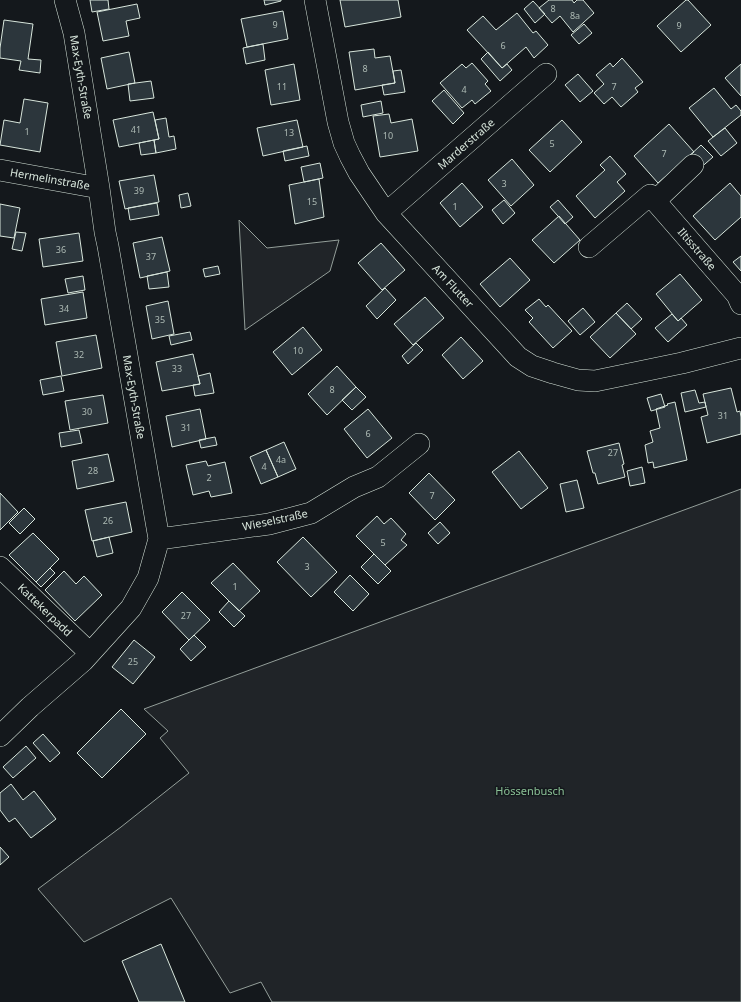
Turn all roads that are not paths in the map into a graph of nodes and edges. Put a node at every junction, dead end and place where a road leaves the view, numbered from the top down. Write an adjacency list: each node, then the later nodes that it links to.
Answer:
1 (64, 0): 6 (street, Max-Eyth-Straße)
2 (315, 0): 8 (street, Am Flutter)
3 (546, 74): 8 (street, Marderstraße)
4 (693, 165): 7 (street)
5 (0, 170): 6 (street, Hermelinstraße)
6 (99, 188): 13 (street, Max-Eyth-Straße)
7 (653, 198): 9 (street); 10 (street, Iltisstraße)
8 (386, 214): 11 (street, Am Flutter)
9 (589, 247)
10 (741, 304)
11 (741, 348)
12 (419, 444): 13 (street, Wieselstraße)
13 (159, 539): 15 (street, Max-Eyth-Straße)
14 (0, 567): 15 (street, Kattekerpadd)
15 (90, 653): 16 (street, Max-Eyth-Straße)
16 (0, 736)

